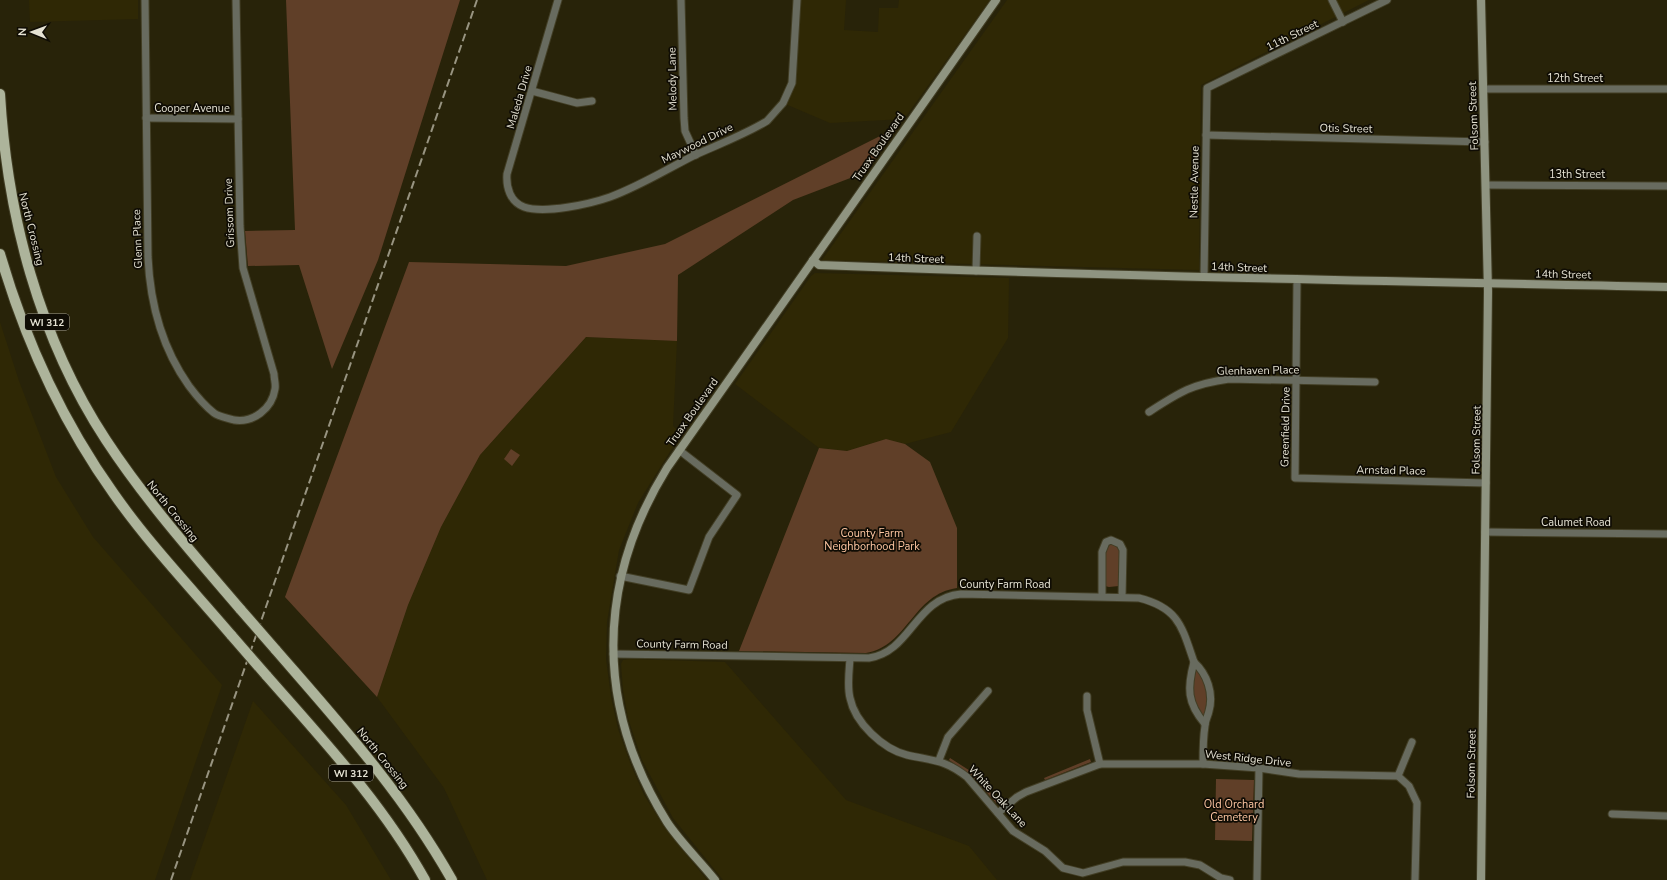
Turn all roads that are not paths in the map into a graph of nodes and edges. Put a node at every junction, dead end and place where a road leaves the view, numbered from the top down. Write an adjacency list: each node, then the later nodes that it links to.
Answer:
1 (145, 0): 17 (street, Glenn Place)
2 (236, 0): 18 (street, Grissom Drive)
3 (558, 0): 14 (street, Maleda Drive)
4 (681, 0): 21 (street, Melody Lane)
5 (797, 0): 21 (street, Maywood Drive)
6 (996, 0): 27 (street, Truax Boulevard)
7 (1332, 0): 10 (street)
8 (1387, 0): 10 (street, 11th Street)
9 (1481, 0): 13 (street, Folsom Street)
10 (1343, 22): 11 (street, 11th Street)
11 (1207, 88): 19 (street, Nestle Avenue)
12 (1667, 88): 13 (street, 12th Street)
13 (1483, 89): 20 (street, Folsom Street)
14 (532, 91): 16 (street); 24 (street, Maleda Drive)
15 (0, 94): 61 (main road, North Crossing / WI 312, bridge)
16 (592, 101)
17 (146, 118): 18 (street, Cooper Avenue); 36 (street, Glenn Place)
18 (238, 119): 36 (street, Grissom Drive)
19 (1206, 135): 20 (street, Otis Street); 29 (street, Nestle Avenue)
20 (1485, 142): 22 (street, Folsom Street)
21 (696, 155): 24 (street, Maywood Drive)
22 (1486, 185): 23 (street, 13th Street); 31 (street, Folsom Street)
23 (1667, 186)
24 (514, 200)
25 (977, 236): 28 (street)
26 (0, 254): 60 (main road, WI 312, bridge)
27 (813, 260): 28 (street, 14th Street); 37 (street, Truax Boulevard)
28 (976, 271): 29 (street, 14th Street)
29 (1204, 277): 30 (street, 14th Street)
30 (1297, 280): 31 (street, 14th Street); 33 (street, Greenfield Drive)
31 (1488, 283): 32 (street, 14th Street); 39 (street, Folsom Street)
32 (1667, 287)
33 (1296, 380): 34 (street, Glenhaven Place); 35 (street, Glenhaven Place); 38 (street, Greenfield Drive)
34 (1375, 382)
35 (1149, 412)
36 (259, 416)
37 (679, 450): 42 (street, Truax Boulevard); 42 (street)
38 (1295, 478): 39 (street, Arnstad Place)
39 (1486, 483): 40 (street, Folsom Street)
40 (1485, 532): 41 (street, Calumet Road); 66 (street, Folsom Street)
41 (1667, 534)
42 (620, 576): 45 (street, Truax Boulevard)
43 (1102, 596): 44 (street, County Farm Road); 44 (street); 46 (street, County Farm Road)
44 (1122, 597): 47 (street, County Farm Road)
45 (613, 654): 46 (street, County Farm Road); 62 (street, Truax Boulevard)
46 (850, 659): 52 (street, White Oak Lane)
47 (1194, 662): 50 (street, County Farm Road); 50 (street, County Farm Road)
48 (988, 691): 52 (street)
49 (1087, 696): 53 (street)
50 (1205, 724): 54 (street, County Farm Road)
51 (1412, 742): 56 (street)
52 (939, 760): 57 (street, White Oak Lane)
53 (1100, 764): 54 (street, West Ridge Drive); 57 (street, West Ridge Drive)
54 (1203, 764): 55 (street, West Ridge Drive)
55 (1259, 768): 56 (street, West Ridge Drive); 64 (street)
56 (1398, 776): 65 (street)
57 (998, 813): 63 (street, White Oak Lane)
58 (1612, 814): 59 (street)
59 (1667, 816)
60 (425, 880)
61 (452, 880)
62 (715, 880)
63 (1230, 880)
64 (1257, 880)
65 (1415, 880)
66 (1481, 880)

